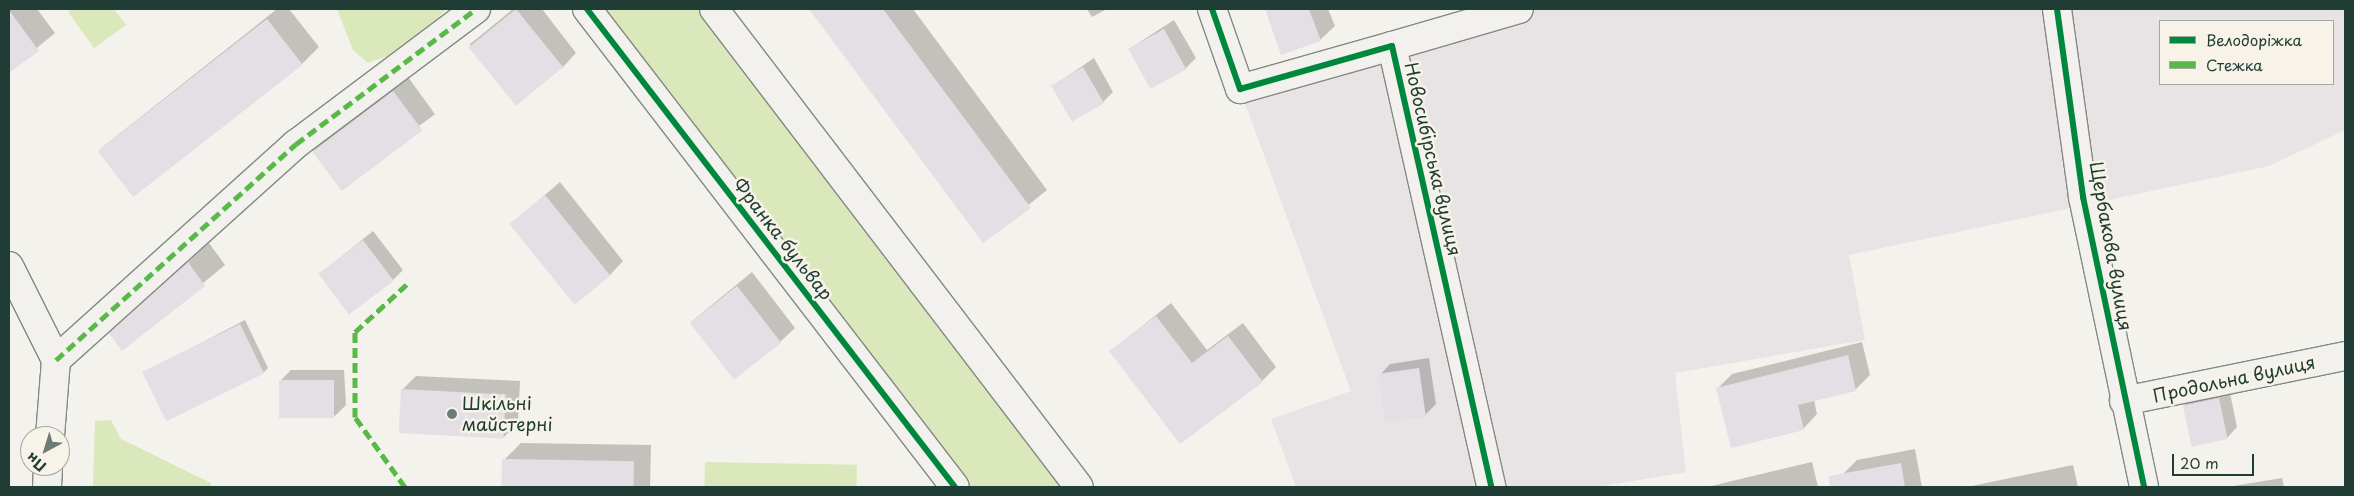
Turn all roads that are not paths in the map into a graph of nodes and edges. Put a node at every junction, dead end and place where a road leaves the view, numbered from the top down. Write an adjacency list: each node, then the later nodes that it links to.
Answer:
1 (476, 9): 10 (street)
2 (587, 9): 13 (street, Франка бульвар)
3 (714, 9): 14 (street)
4 (1212, 9): 7 (street, Новосибірська вулиця)
5 (1519, 9): 7 (street)
6 (2057, 9): 11 (street, Щербакова вулиця)
7 (1392, 46): 15 (street, Новосибірська вулиця)
8 (12, 281): 10 (street)
9 (2345, 356): 11 (street, Продольна вулиця)
10 (56, 360): 12 (street)
11 (2124, 402): 16 (street, Щербакова вулиця)
12 (51, 426)
13 (955, 487)
14 (1079, 487)
15 (1491, 487)
16 (2144, 487)

